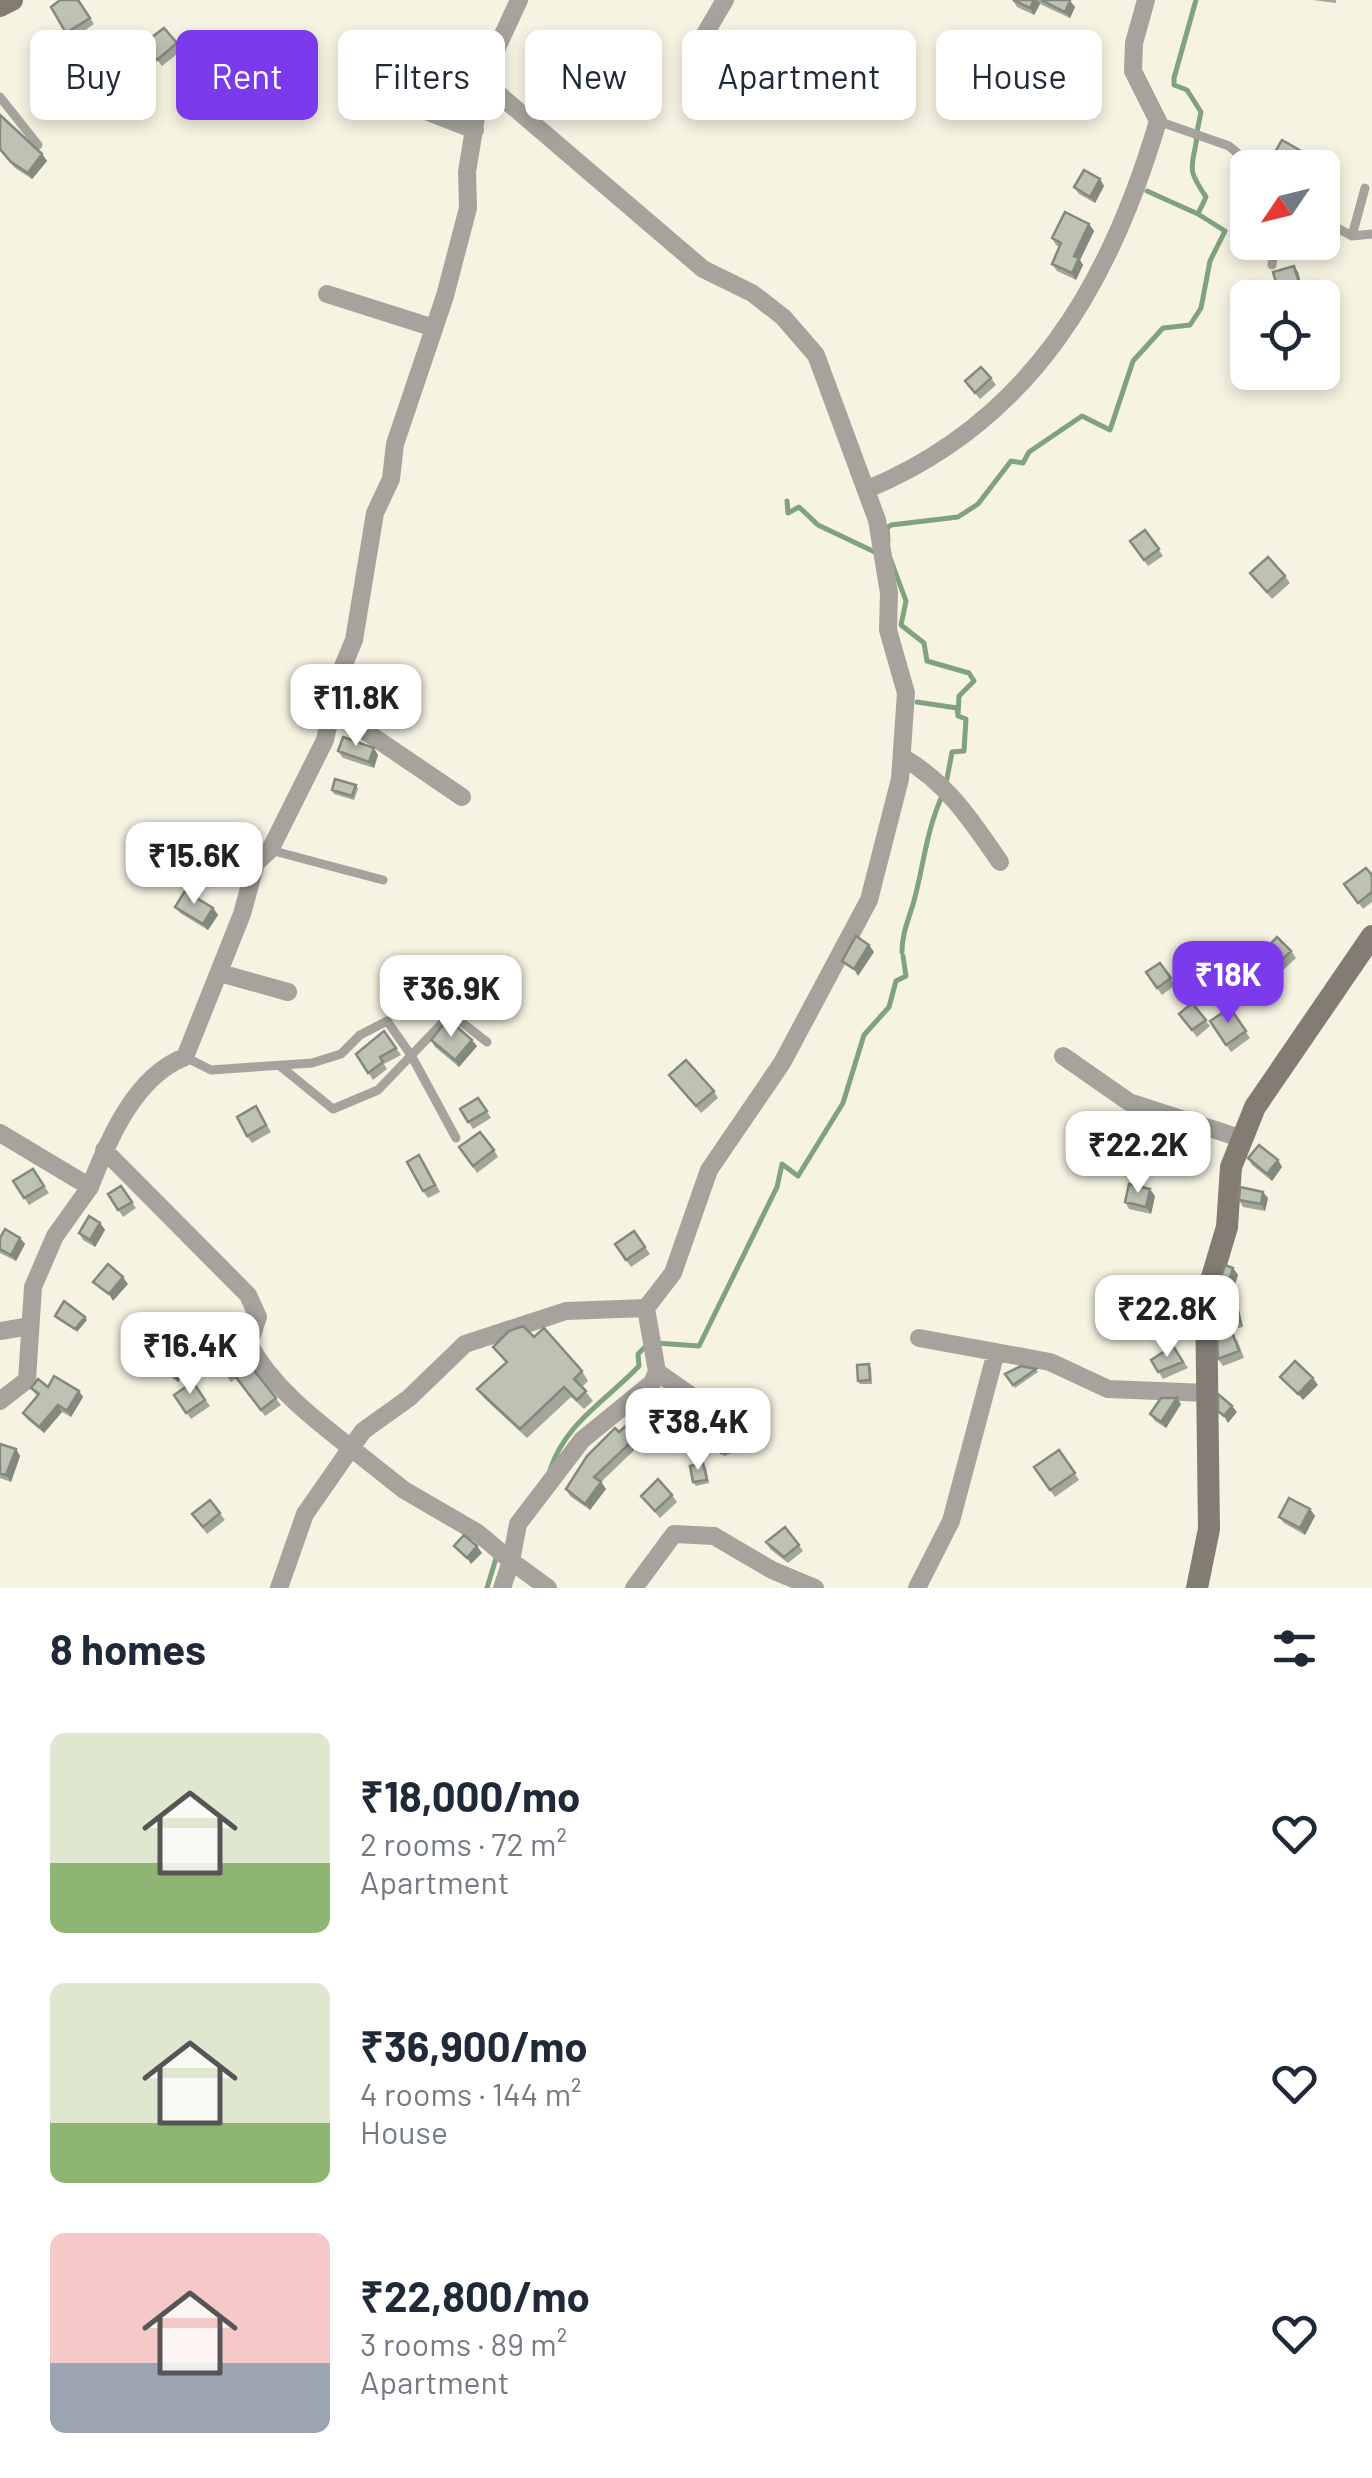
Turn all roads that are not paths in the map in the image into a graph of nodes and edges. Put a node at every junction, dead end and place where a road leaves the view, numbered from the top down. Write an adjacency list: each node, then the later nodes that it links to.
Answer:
1 (12, 0): 6 (main road)
2 (519, 0): 7 (street)
3 (724, 0): 8 (street)
4 (1124, 0): 5 (street)
5 (1146, 3): 13 (street)
6 (0, 6)
7 (505, 30)
8 (707, 30)
9 (0, 98): 15 (lane)
10 (505, 100): 25 (street)
11 (450, 120): 14 (street)
12 (476, 120): 14 (street)
13 (1158, 121): 16 (lane); 25 (street)
14 (475, 130): 24 (street)
15 (38, 145)
16 (1230, 152)
17 (1365, 188): 20 (lane)
18 (1340, 230): 20 (lane)
19 (1372, 234): 20 (lane)
20 (1352, 236)
21 (1273, 260): 22 (lane)
22 (1272, 265)
23 (327, 294): 24 (street)
24 (431, 328): 26 (street)
25 (868, 490): 27 (street)
26 (331, 708): 28 (street); 29 (street)
27 (904, 758): 30 (street); 45 (street)
28 (462, 797)
29 (270, 850): 31 (lane); 33 (street)
30 (1000, 862)
31 (383, 880)
32 (1372, 936): 42 (main road)
33 (220, 973): 34 (street); 37 (street)
34 (288, 992)
35 (487, 1042): 36 (lane)
36 (411, 1054): 39 (lane); 39 (lane); 41 (lane)
37 (185, 1056): 39 (lane); 43 (street)
38 (1063, 1056): 42 (street)
39 (280, 1066)
40 (0, 1133): 44 (street)
41 (456, 1138)
42 (1240, 1138): 51 (main road)
43 (104, 1150): 44 (street); 54 (street)
44 (90, 1187): 46 (street)
45 (646, 1308): 50 (street); 54 (street)
46 (30, 1326): 47 (street); 52 (street)
47 (0, 1331)
48 (919, 1338): 49 (street)
49 (996, 1352): 51 (street); 61 (street)
50 (658, 1372): 53 (street); 55 (street)
51 (1208, 1393): 62 (main road)
52 (0, 1401)
53 (703, 1404)
54 (352, 1448): 55 (street); 56 (street)
55 (512, 1561): 57 (street); 58 (street)
56 (279, 1588)
57 (502, 1588)
58 (548, 1588)
59 (634, 1588): 60 (street)
60 (815, 1588)
61 (917, 1588)
62 (1197, 1588)

